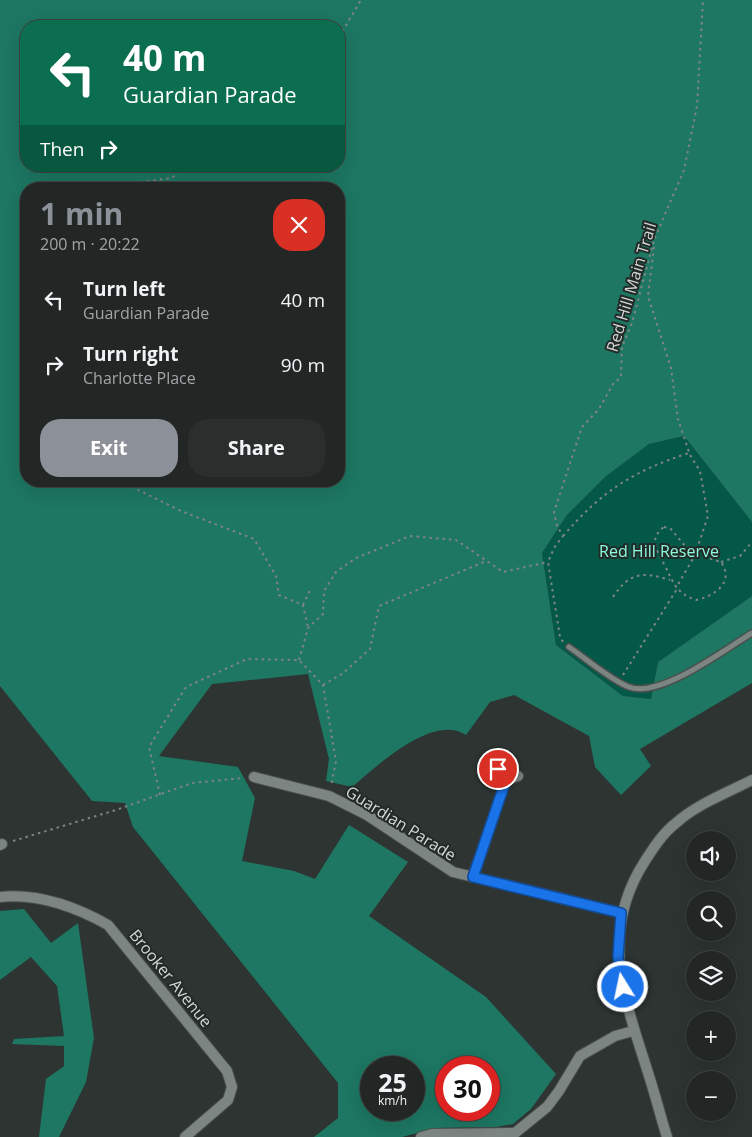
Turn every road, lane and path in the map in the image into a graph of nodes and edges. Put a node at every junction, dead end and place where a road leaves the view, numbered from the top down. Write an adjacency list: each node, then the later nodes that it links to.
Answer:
1 (361, 0): 3 (path)
2 (703, 0): 6 (path, Red Hill Main Trail)
3 (345, 26)
4 (178, 172): 5 (path)
5 (142, 182)
6 (654, 240): 7 (path); 9 (path, Red Hill Main Trail)
7 (689, 453): 9 (path); 11 (path)
8 (132, 487): 19 (path)
9 (563, 536): 13 (path)
10 (752, 542): 14 (path)
11 (695, 555): 14 (path); 15 (path); 17 (path)
12 (486, 561): 13 (path); 20 (path); 25 (path)
13 (548, 562): 22 (path)
14 (721, 562): 17 (path)
15 (670, 580): 17 (path); 18 (path)
16 (311, 588): 19 (path)
17 (676, 589): 24 (path)
18 (613, 597)
19 (303, 605): 20 (path)
20 (308, 628): 23 (path)
21 (752, 633): 24 (lane)
22 (569, 646): 24 (lane)
23 (299, 660): 25 (path); 31 (path)
24 (619, 681)
25 (323, 685): 32 (path)
26 (498, 769): 29 (street)
27 (518, 776): 29 (street)
28 (254, 777): 31 (path); 32 (street, Guardian Parade)
29 (506, 780): 34 (street)
30 (752, 780): 36 (street)
31 (160, 795): 33 (path)
32 (329, 796): 34 (street, Guardian Parade)
33 (1, 845)
34 (473, 877): 36 (street, Guardian Parade)
35 (0, 897): 38 (street, Brooker Avenue)
36 (621, 913): 37 (street)
37 (633, 1031): 39 (street); 40 (street)
38 (185, 1137)
39 (421, 1137)
40 (666, 1137)

